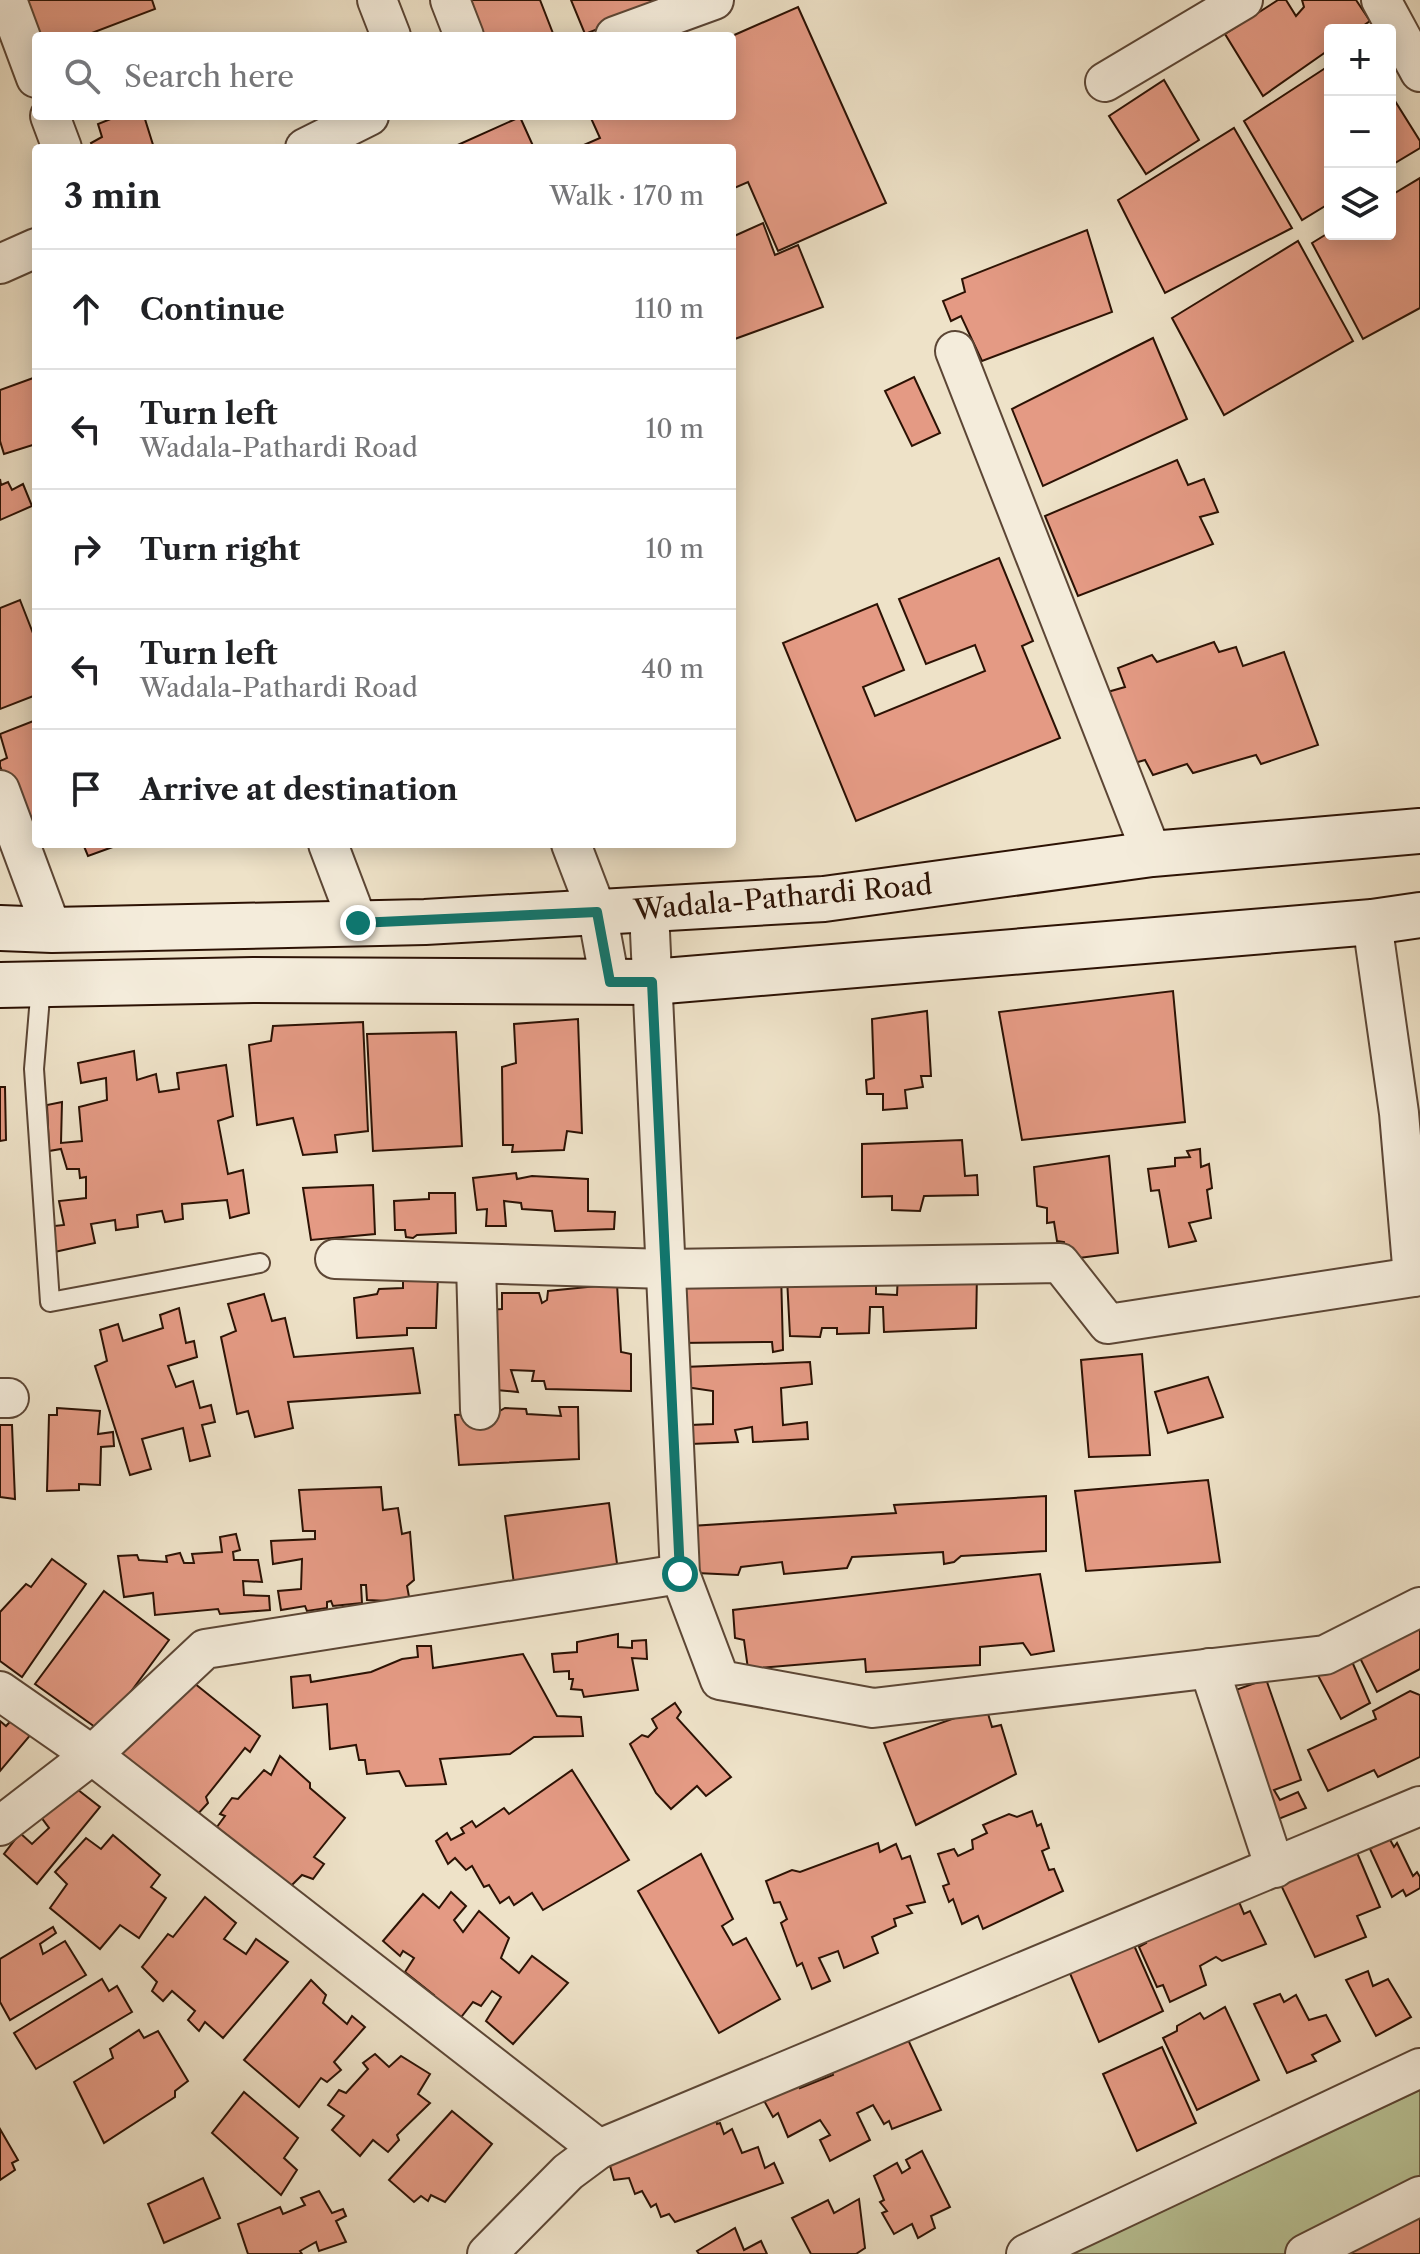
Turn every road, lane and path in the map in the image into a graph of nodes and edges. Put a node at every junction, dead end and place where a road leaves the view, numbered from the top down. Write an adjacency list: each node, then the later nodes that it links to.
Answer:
1 (7, 0): 10 (street)
2 (377, 0): 7 (street)
3 (450, 0): 8 (street)
4 (714, 0): 9 (street)
5 (1243, 0): 12 (street)
6 (1381, 0): 11 (street)
7 (389, 32)
8 (462, 32)
9 (626, 32)
10 (32, 67)
11 (1420, 72)
12 (1105, 82)
13 (52, 120): 15 (street)
14 (361, 120): 16 (street)
15 (60, 144)
16 (313, 144)
17 (32, 250): 18 (street)
18 (0, 264)
19 (955, 351): 24 (street)
20 (0, 790): 31 (street)
21 (1420, 831): 24 (main road, Wadala-Pathardi Road)
22 (330, 848): 29 (street)
23 (573, 848): 26 (street)
24 (1152, 854): 25 (main road, Wadala-Pathardi Road)
25 (649, 911): 26 (main road, Wadala-Pathardi Road); 32 (street)
26 (597, 912): 29 (main road, Wadala-Pathardi Road); 32 (street)
27 (1420, 915): 28 (main road)
28 (1372, 922): 32 (main road); 38 (street)
29 (358, 923): 31 (main road, Wadala-Pathardi Road)
30 (0, 928): 31 (main road, Wadala-Pathardi Road)
31 (52, 930)
32 (631, 982): 33 (main road); 37 (street)
33 (20, 985): 35 (lane)
34 (335, 1259): 36 (street)
35 (260, 1263)
36 (476, 1264): 37 (street); 39 (street)
37 (666, 1269): 38 (street); 40 (street)
38 (1416, 1276)
39 (480, 1410)
40 (680, 1574): 42 (street); 44 (street)
41 (1420, 1607): 42 (street)
42 (1209, 1668): 47 (street)
43 (0, 1691): 44 (street)
44 (92, 1755): 46 (street); 49 (street)
45 (1420, 1806): 47 (street)
46 (0, 1826)
47 (1275, 1868): 49 (street)
48 (1420, 2068): 52 (street)
49 (599, 2149): 51 (street)
50 (1420, 2196): 53 (street)
51 (487, 2254)
52 (1026, 2254)
53 (1305, 2254)

